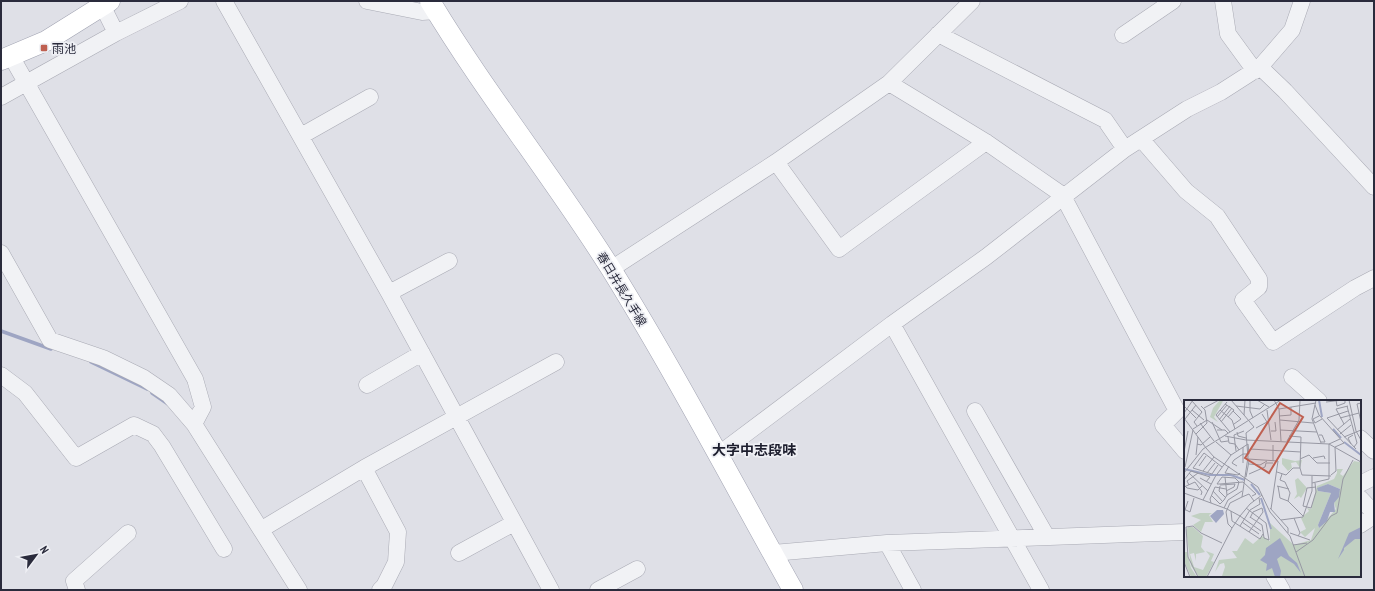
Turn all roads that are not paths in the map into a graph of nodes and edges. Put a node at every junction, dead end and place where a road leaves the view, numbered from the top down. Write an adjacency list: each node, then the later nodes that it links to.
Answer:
1 (180, 1): 10 (street)
2 (224, 1): 19 (street)
3 (367, 1): 9 (street)
4 (972, 1): 11 (street)
5 (1173, 1): 12 (street)
6 (1223, 1): 14 (street)
7 (1302, 1): 14 (street)
8 (104, 3): 10 (street); 13 (main road)
9 (434, 6): 28 (main road, 春日井長久手線)
10 (116, 32): 15 (street)
11 (938, 34): 16 (street); 22 (street)
12 (1123, 35)
13 (6, 58): 15 (street)
14 (1257, 69): 20 (street); 24 (street)
15 (25, 82): 17 (street); 40 (street)
16 (889, 83): 21 (street); 23 (street)
17 (1, 97)
18 (370, 97): 19 (street)
19 (301, 136): 30 (street)
20 (1142, 140): 22 (street); 29 (street)
21 (986, 142): 23 (street); 25 (street)
22 (1125, 149): 25 (street)
23 (776, 162): 28 (street)
24 (1374, 187)
25 (1064, 197): 31 (street); 42 (street)
26 (1, 253): 40 (street)
27 (449, 261): 30 (street)
28 (611, 269): 44 (main road, 春日井長久手線)
29 (1374, 278)
30 (389, 293): 32 (street)
31 (892, 324): 44 (street); 56 (street)
32 (422, 354): 36 (street); 39 (street)
33 (556, 362): 39 (street)
34 (1, 375): 58 (street)
35 (1292, 377): 37 (street)
36 (367, 385)
37 (1318, 400)
38 (975, 411): 55 (street)
39 (457, 417): 45 (street); 50 (street)
40 (194, 424): 52 (street)
41 (1361, 439): 43 (street)
42 (1184, 450)
43 (1374, 451)
44 (719, 454): 60 (main road, 春日井長久手線)
45 (364, 468): 52 (street); 65 (street)
46 (1374, 477): 47 (street)
47 (1361, 484)
48 (1361, 499): 49 (street)
49 (1374, 515): 51 (street)
50 (514, 523): 59 (street); 66 (street)
51 (1361, 525)
52 (262, 529): 64 (street)
53 (1184, 532): 55 (street)
54 (128, 533): 63 (street)
55 (1047, 537): 56 (street)
56 (1013, 539): 57 (street); 70 (street)
57 (887, 543): 60 (street); 69 (street)
58 (224, 549)
59 (459, 553)
60 (773, 553): 68 (main road, 春日井長久手線)
61 (637, 569): 67 (street)
62 (1275, 577): 71 (street)
63 (77, 590)
64 (299, 590)
65 (380, 590)
66 (552, 590)
67 (598, 590)
68 (793, 590)
69 (913, 590)
70 (1041, 590)
71 (1282, 590)

